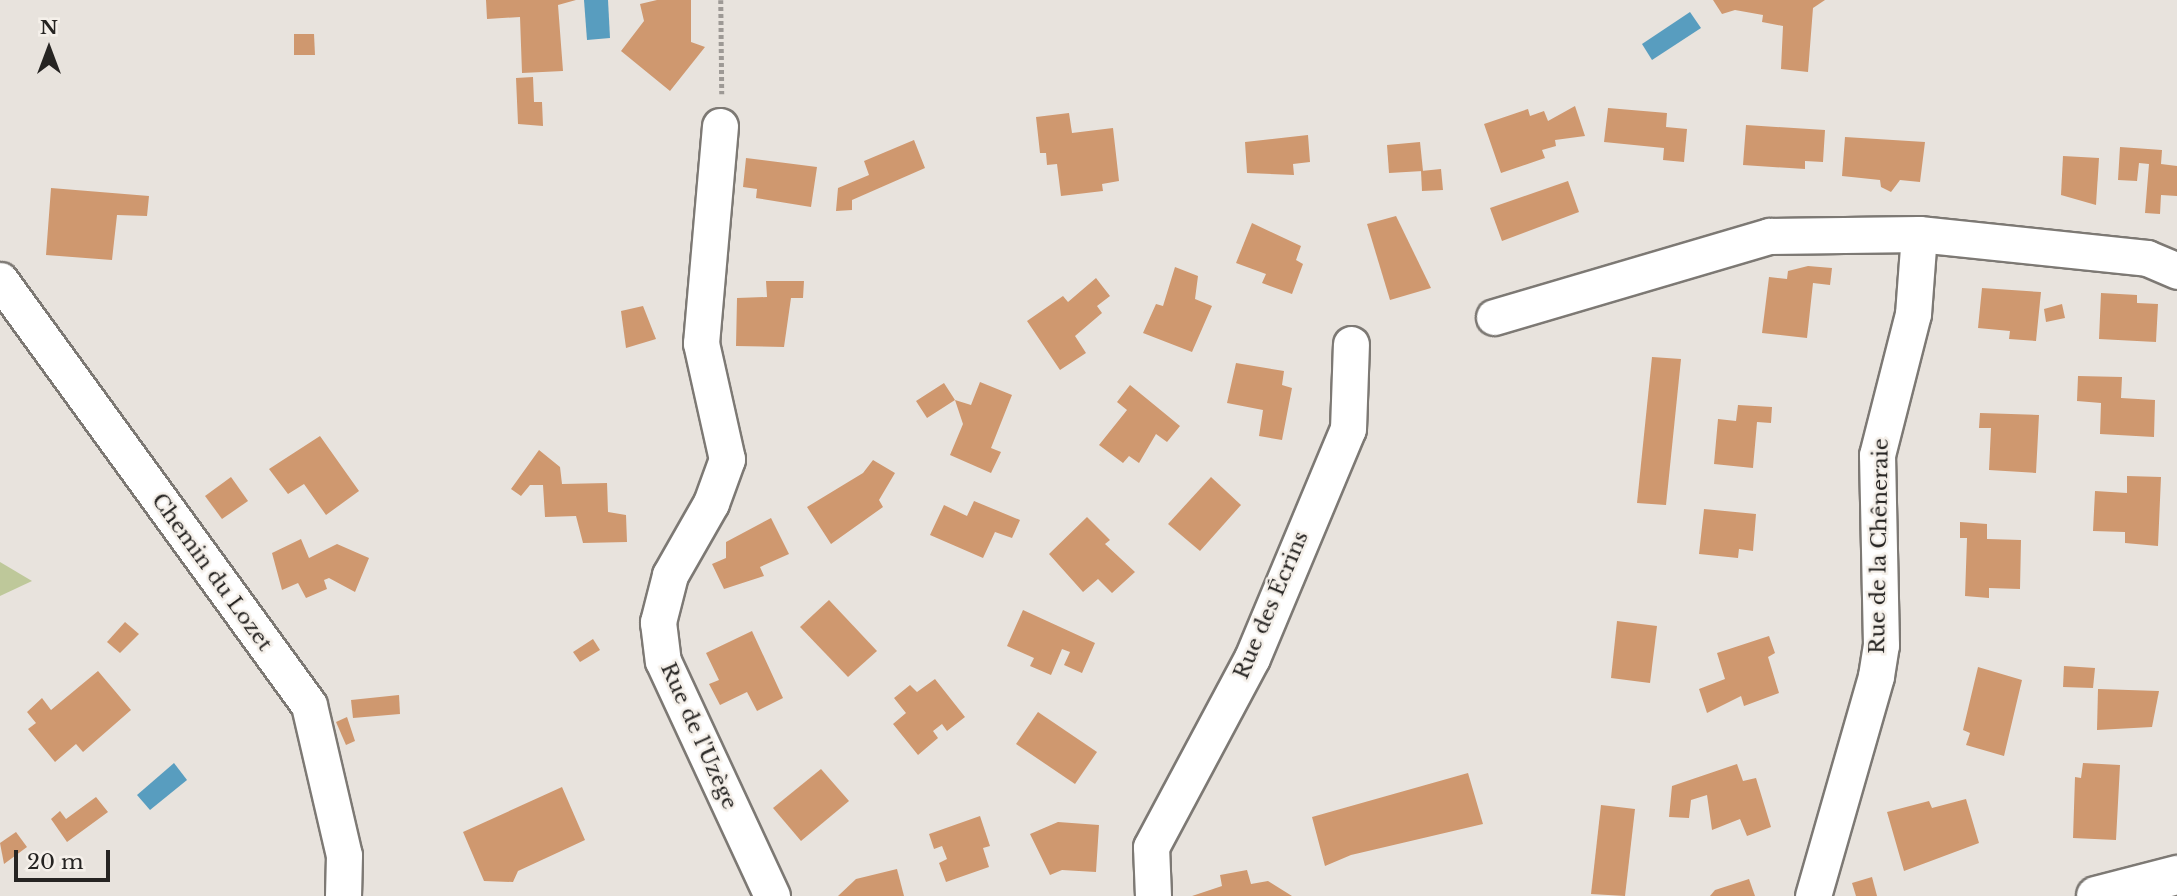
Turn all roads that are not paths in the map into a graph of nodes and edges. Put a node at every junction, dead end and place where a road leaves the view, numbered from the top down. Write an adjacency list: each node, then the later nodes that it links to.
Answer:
1 (720, 126): 9 (street, Rue de l'Uzège)
2 (1919, 234): 3 (street); 5 (street); 11 (street, Rue de la Chêneraie)
3 (2177, 271)
4 (0, 280): 8 (street, Chemin du Lozet)
5 (1494, 317)
6 (1351, 344): 10 (street, Rue des Écrins)
7 (2177, 875): 12 (street)
8 (343, 896)
9 (772, 896)
10 (1153, 896)
11 (1813, 896)
12 (2096, 896)

